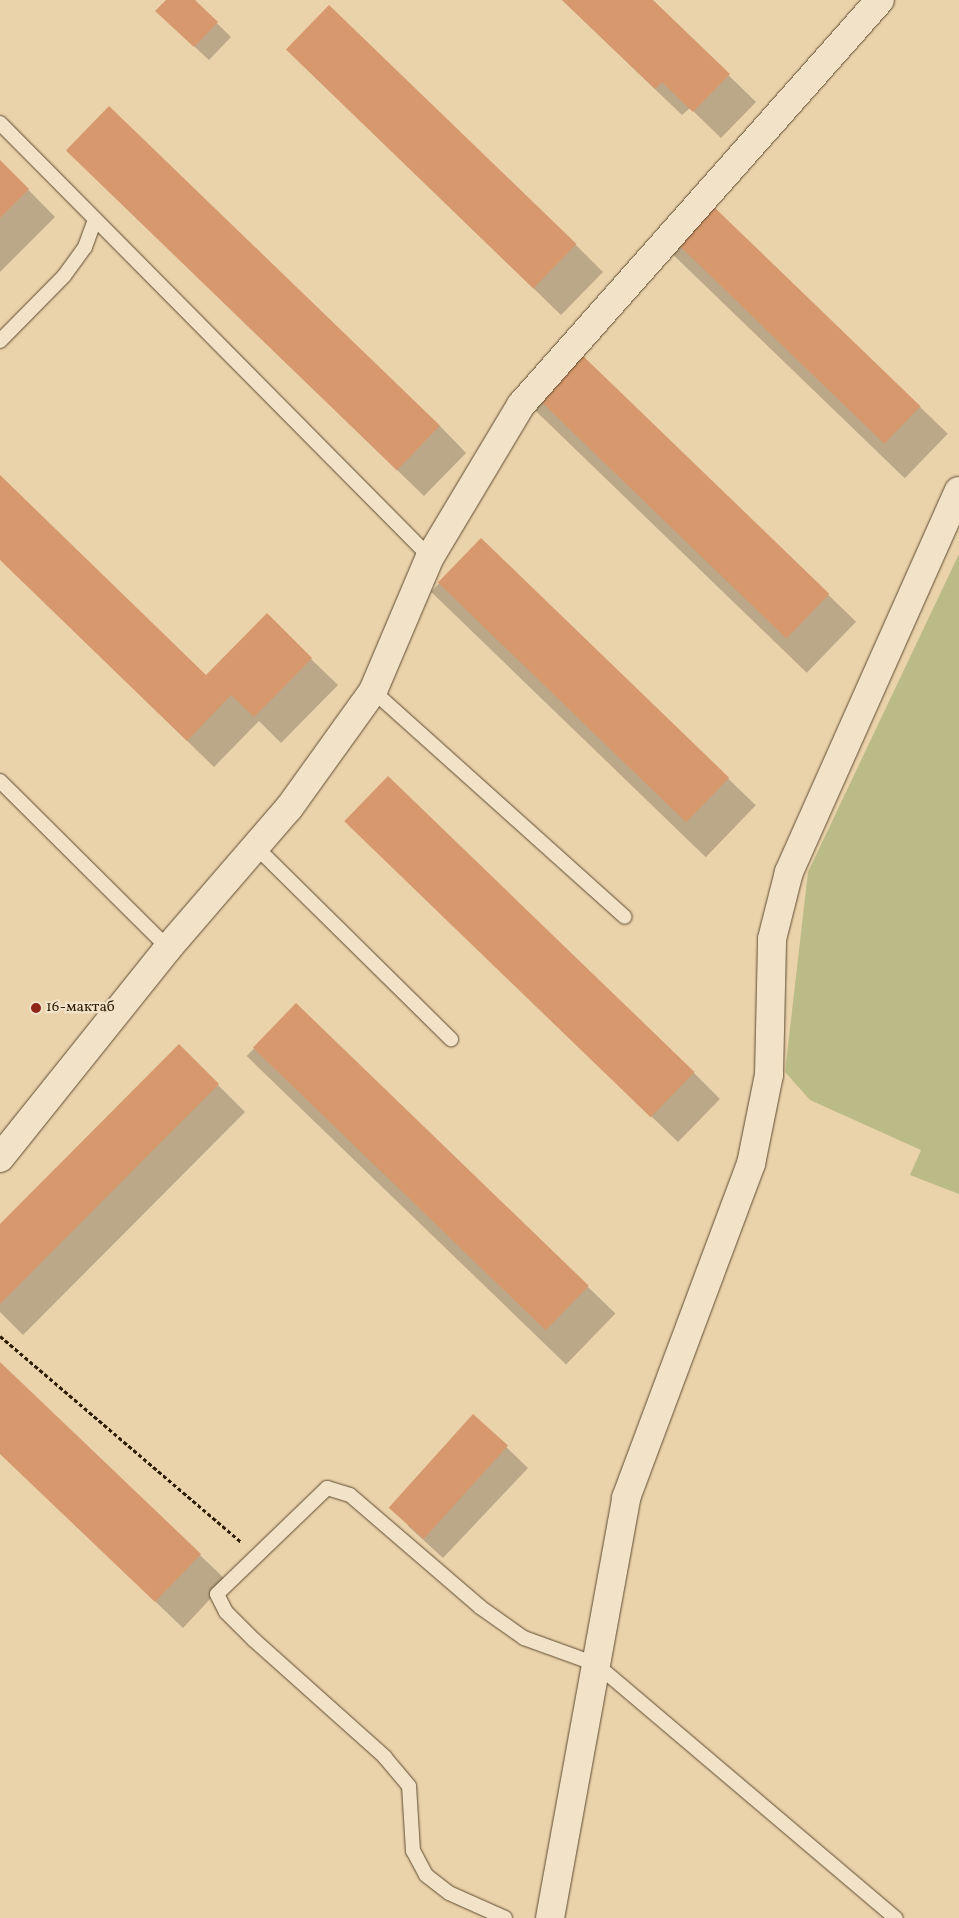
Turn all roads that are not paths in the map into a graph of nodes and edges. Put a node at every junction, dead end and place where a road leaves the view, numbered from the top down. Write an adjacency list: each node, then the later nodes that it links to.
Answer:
1 (880, 0): 6 (street)
2 (0, 123): 3 (lane)
3 (94, 220): 4 (lane); 6 (lane)
4 (0, 341)
5 (959, 492): 14 (street)
6 (430, 557): 7 (street)
7 (373, 691): 9 (street); 10 (lane)
8 (0, 781): 11 (lane)
9 (256, 846): 11 (street); 12 (lane)
10 (625, 916)
11 (168, 948): 13 (street)
12 (451, 1039)
13 (0, 1158)
14 (596, 1664): 15 (lane); 16 (street); 17 (lane)
15 (505, 1918)
16 (550, 1918)
17 (896, 1918)

